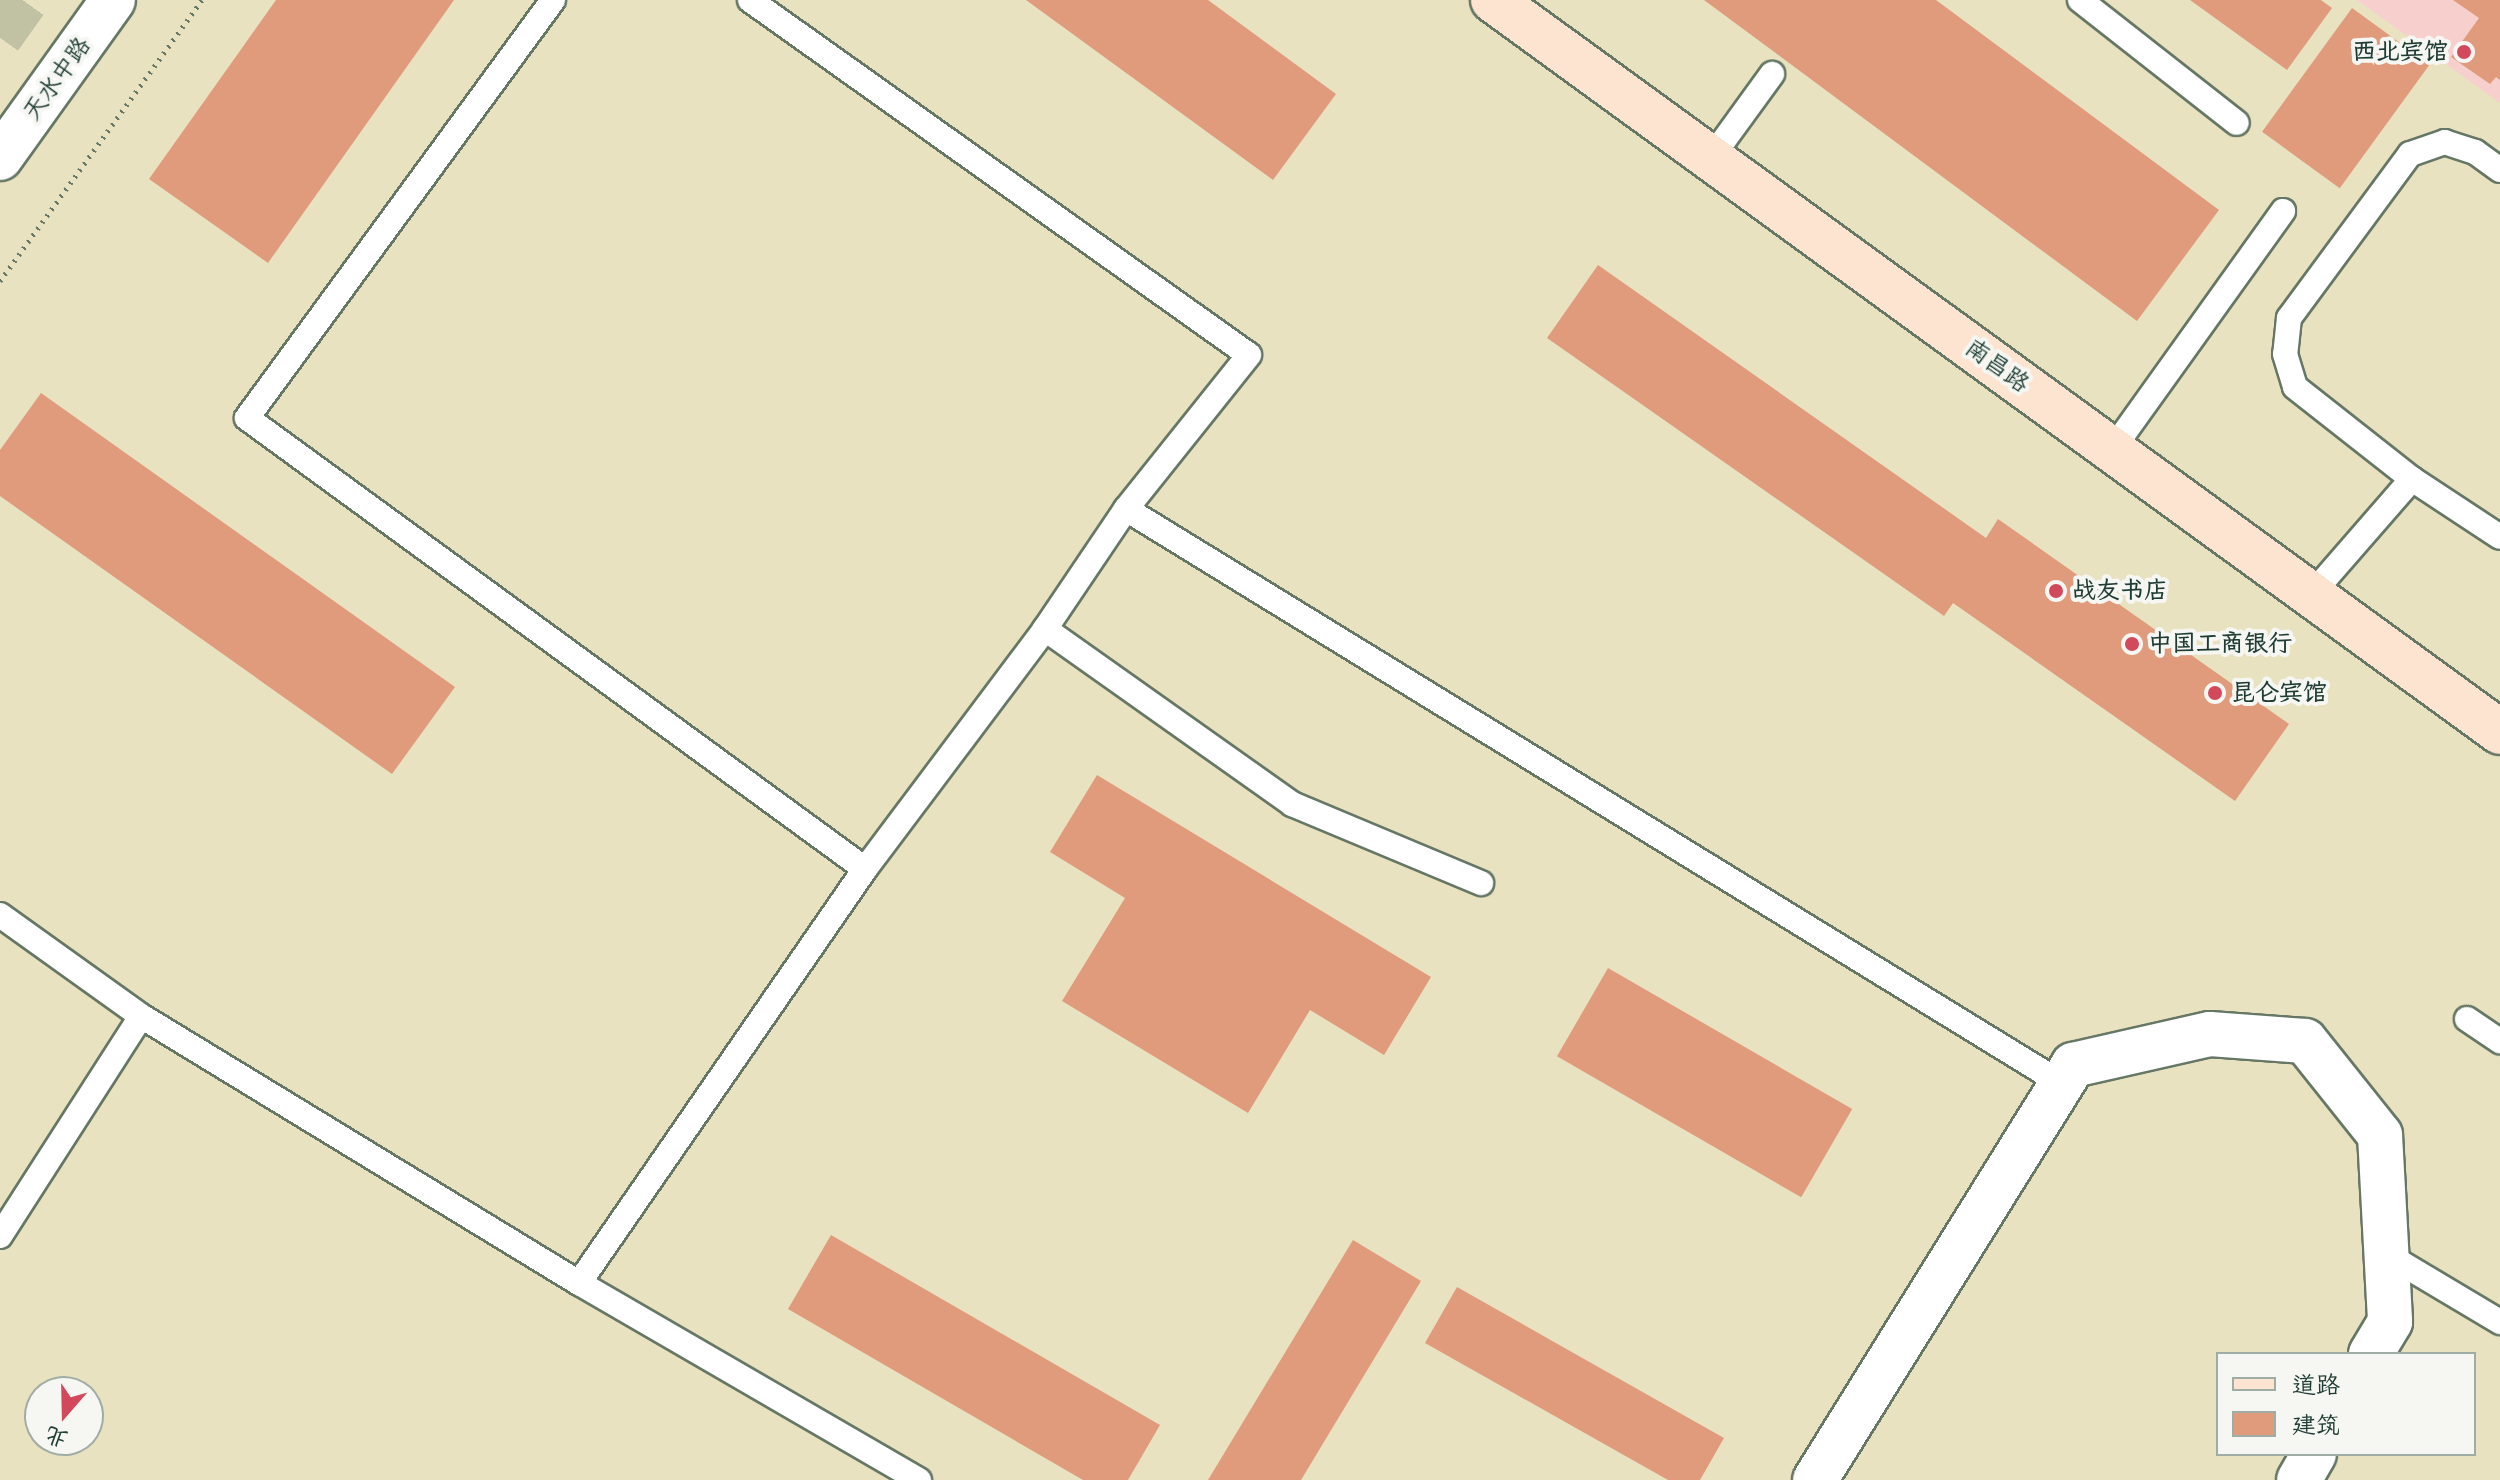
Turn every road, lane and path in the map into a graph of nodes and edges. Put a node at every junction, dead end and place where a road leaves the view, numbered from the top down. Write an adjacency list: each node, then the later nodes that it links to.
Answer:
1 (113, 0): 9 (street, 天水中路)
2 (202, 0): 13 (path)
3 (553, 0): 21 (lane)
4 (750, 0): 16 (lane)
5 (1493, 0): 10 (main road, 南昌路)
6 (2080, 0): 8 (lane)
7 (1772, 74): 10 (lane)
8 (2237, 123)
9 (0, 158)
10 (1711, 158): 14 (main road, 南昌路)
11 (2500, 170): 15 (lane)
12 (2283, 211): 14 (lane)
13 (0, 281)
14 (2112, 450): 18 (main road, 南昌路)
15 (2412, 479): 17 (lane); 18 (lane)
16 (1126, 509): 19 (lane); 27 (lane)
17 (2500, 537)
18 (2311, 595): 20 (main road, 南昌路)
19 (1045, 629): 21 (lane); 22 (lane)
20 (2500, 732)
21 (865, 869): 30 (lane)
22 (1481, 883)
23 (0, 915): 24 (lane)
24 (141, 1016): 28 (lane); 30 (lane)
25 (2467, 1019): 26 (lane)
26 (2500, 1041)
27 (2061, 1083): 29 (street); 35 (street)
28 (0, 1236)
29 (2386, 1254): 31 (lane); 32 (street)
30 (579, 1283): 34 (lane)
31 (2500, 1322)
32 (2372, 1352)
33 (2313, 1456): 36 (street)
34 (919, 1480)
35 (1815, 1480)
36 (2299, 1480)

